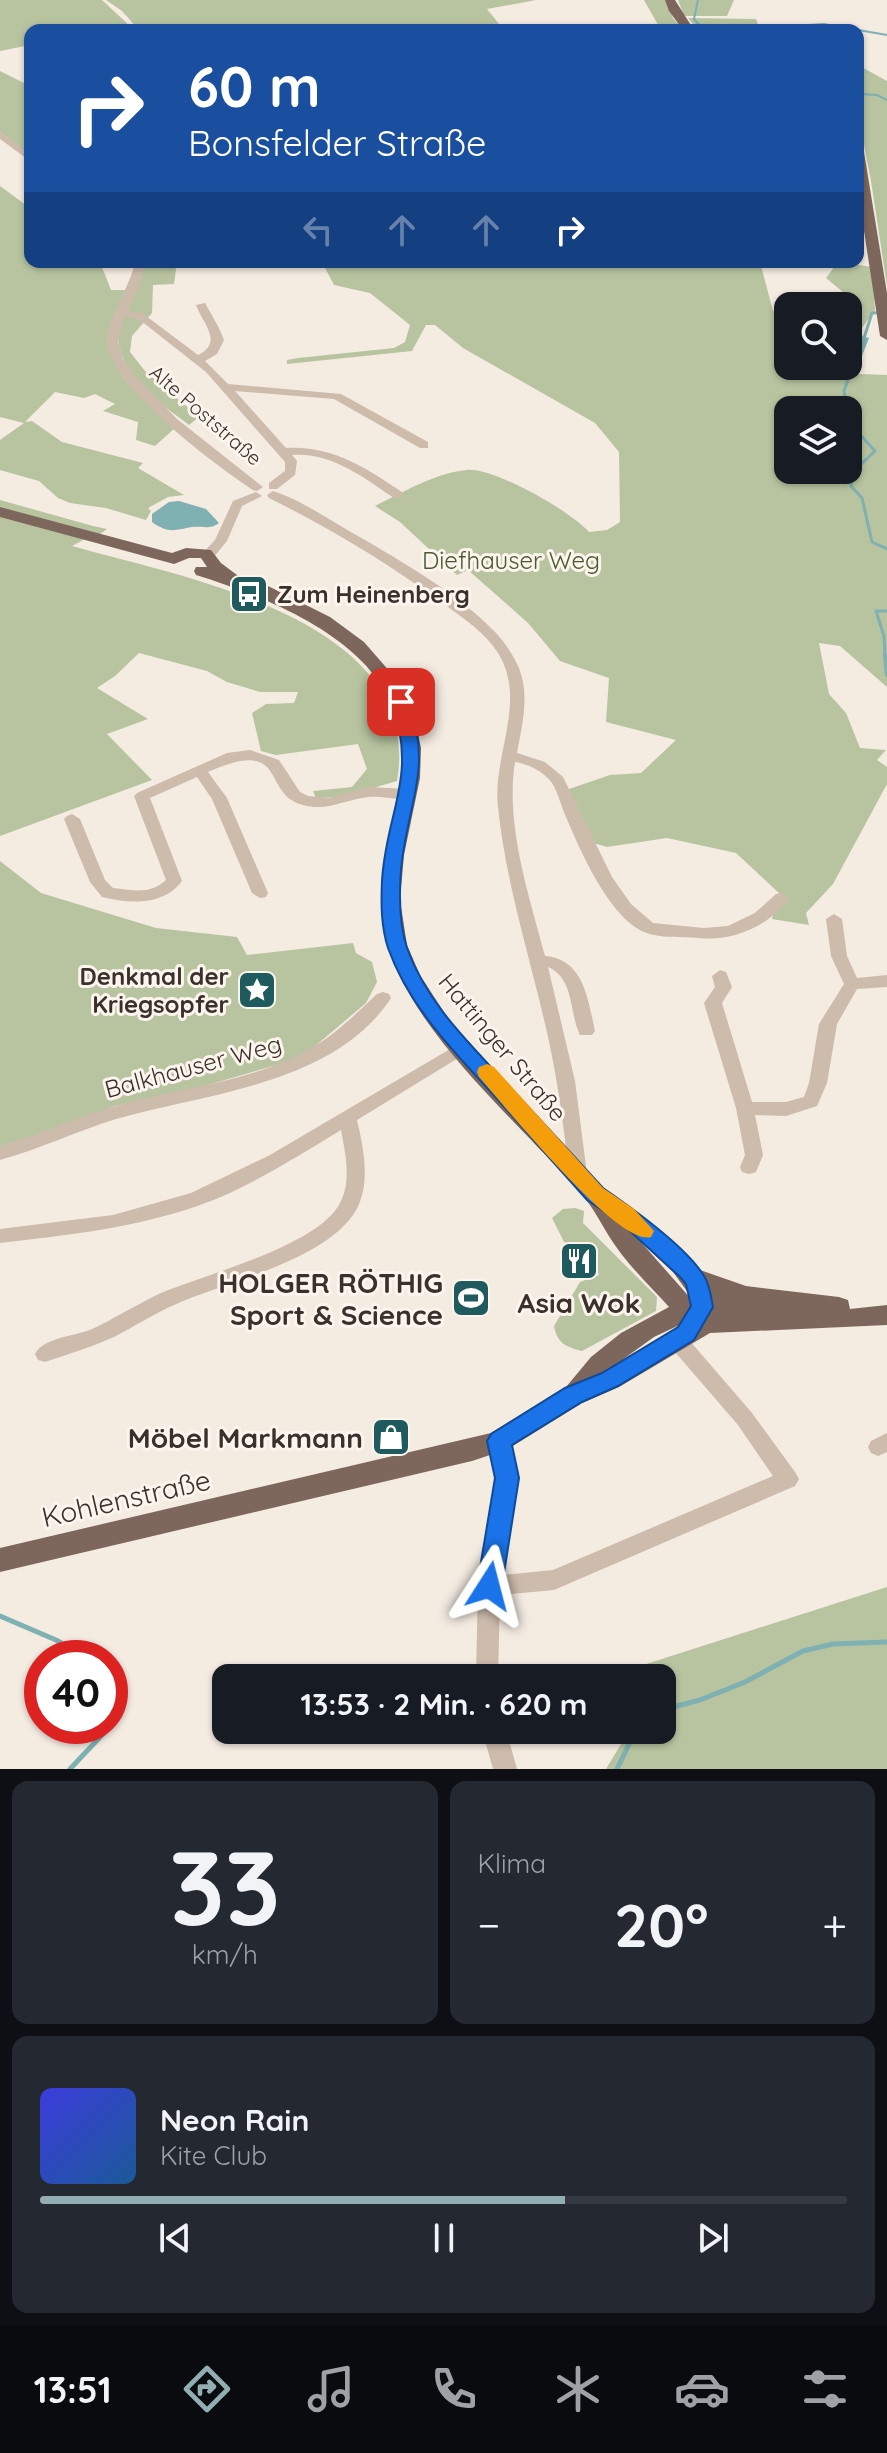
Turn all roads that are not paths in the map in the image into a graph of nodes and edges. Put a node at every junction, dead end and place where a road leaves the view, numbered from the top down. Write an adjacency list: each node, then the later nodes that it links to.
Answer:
1 (670, 0): 2 (main road)
2 (684, 24)
3 (0, 134): 4 (street)
4 (24, 153)
5 (864, 185): 9 (main road)
6 (139, 268): 8 (street, Alte Poststraße)
7 (201, 305): 10 (street)
8 (123, 314): 10 (street); 14 (street, Alte Poststraße)
9 (887, 336)
10 (198, 360): 11 (street)
11 (228, 387): 12 (street); 13 (street)
12 (424, 445)
13 (284, 452): 15 (street); 16 (street)
14 (257, 491): 15 (street); 18 (street)
15 (273, 491): 19 (street, Alte Poststraße)
16 (398, 495)
17 (0, 512): 18 (main road, Hattinger Straße)
18 (205, 560): 21 (main road, Hattinger Straße)
19 (511, 757): 24 (street); 26 (street, Alte Poststraße)
20 (199, 770): 21 (street); 22 (street); 23 (street)
21 (409, 794): 32 (main road, Hattinger Straße)
22 (72, 819)
23 (260, 893)
24 (782, 898)
25 (834, 919): 29 (street)
26 (537, 961): 31 (street); 37 (street, Alte Poststraße)
27 (720, 976): 33 (street)
28 (887, 981): 29 (street)
29 (852, 984): 33 (street)
30 (383, 998): 35 (street, Balkhauser Weg)
31 (586, 1031)
32 (462, 1048): 34 (street); 37 (main road, Hattinger Straße)
33 (745, 1108): 36 (street)
34 (348, 1119): 39 (street); 44 (street)
35 (0, 1153)
36 (749, 1167)
37 (578, 1174): 38 (main road, Hattinger Straße)
38 (595, 1194): 40 (main road, Hattinger Straße); 43 (main road, Hattinger Straße)
39 (0, 1236)
40 (693, 1277): 41 (main road, Hattinger Straße); 43 (main road)
41 (784, 1302): 42 (main road); 43 (main road)
42 (887, 1315): 43 (main road)
43 (695, 1319): 45 (main road, Kohlenstraße); 47 (street)
44 (45, 1354)
45 (499, 1441): 46 (main road, Kohlenstraße); 47 (street)
46 (0, 1560)
47 (489, 1586): 48 (street)
48 (487, 1664)
49 (498, 1744): 50 (street)
50 (505, 1769)

